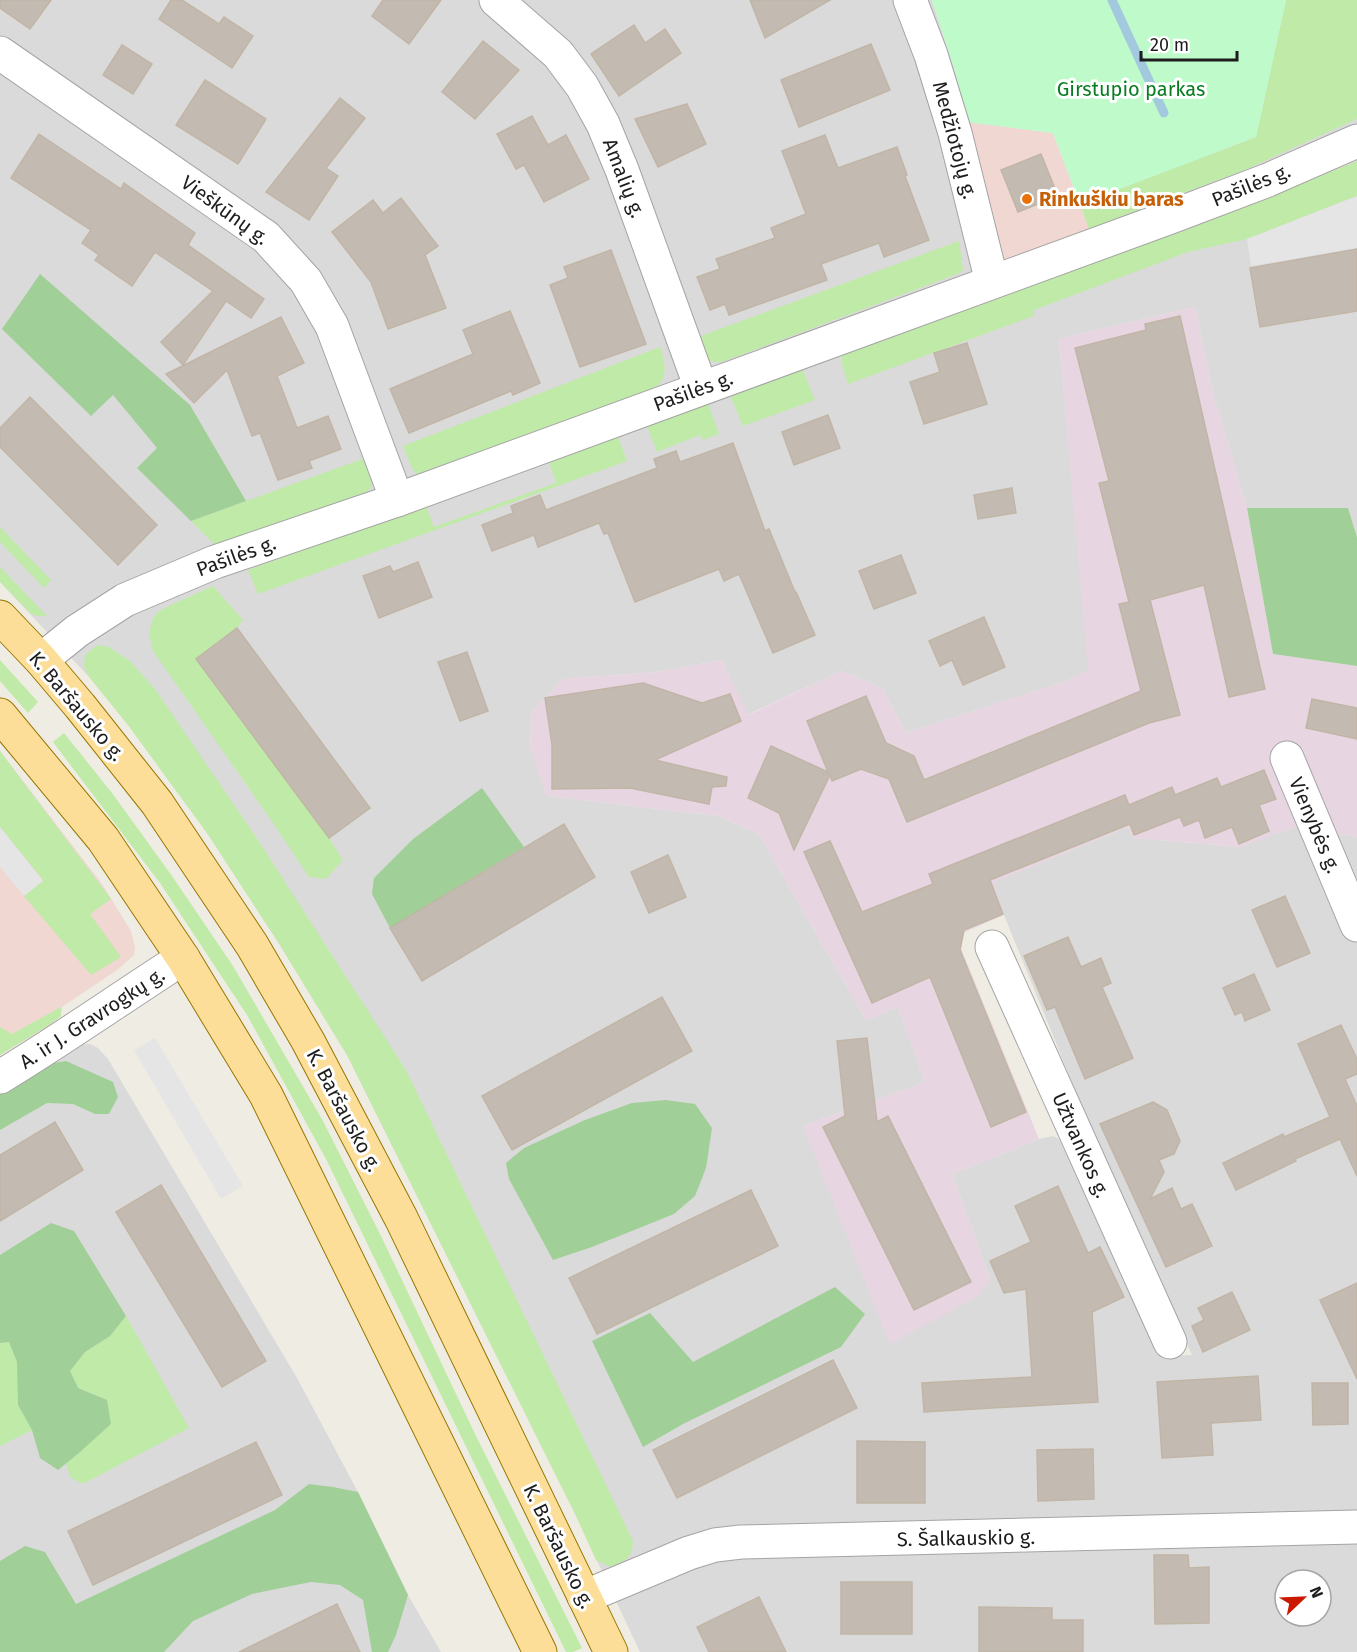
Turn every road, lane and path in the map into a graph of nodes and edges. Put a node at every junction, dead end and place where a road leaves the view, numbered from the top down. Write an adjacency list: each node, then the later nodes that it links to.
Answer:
1 (496, 0): 6 (street, Amalių g.)
2 (910, 0): 5 (street, Medžiotojų g.)
3 (0, 53): 7 (street, Vieškūnų g.)
4 (1357, 141): 5 (street, Pašilės g.)
5 (992, 282): 6 (street, Pašilės g.)
6 (701, 387): 7 (street, Pašilės g.)
7 (398, 500): 9 (street, Pašilės g.)
8 (0, 617): 9 (main road, K. Baršausko g.)
9 (40, 660): 18 (main road, K. Baršausko g.)
10 (0, 715): 14 (main road)
11 (1287, 758): 12 (street, Vienybės g.)
12 (1357, 925)
13 (992, 947): 16 (street, Užtvankos g.)
14 (183, 958): 15 (street, A. ir J. Gravrogkų g.); 19 (main road)
15 (0, 1077)
16 (1170, 1342)
17 (1357, 1527): 18 (street, S. Šalkauskio g.)
18 (584, 1597): 20 (main road, K. Baršausko g.)
19 (540, 1652)
20 (611, 1652)

